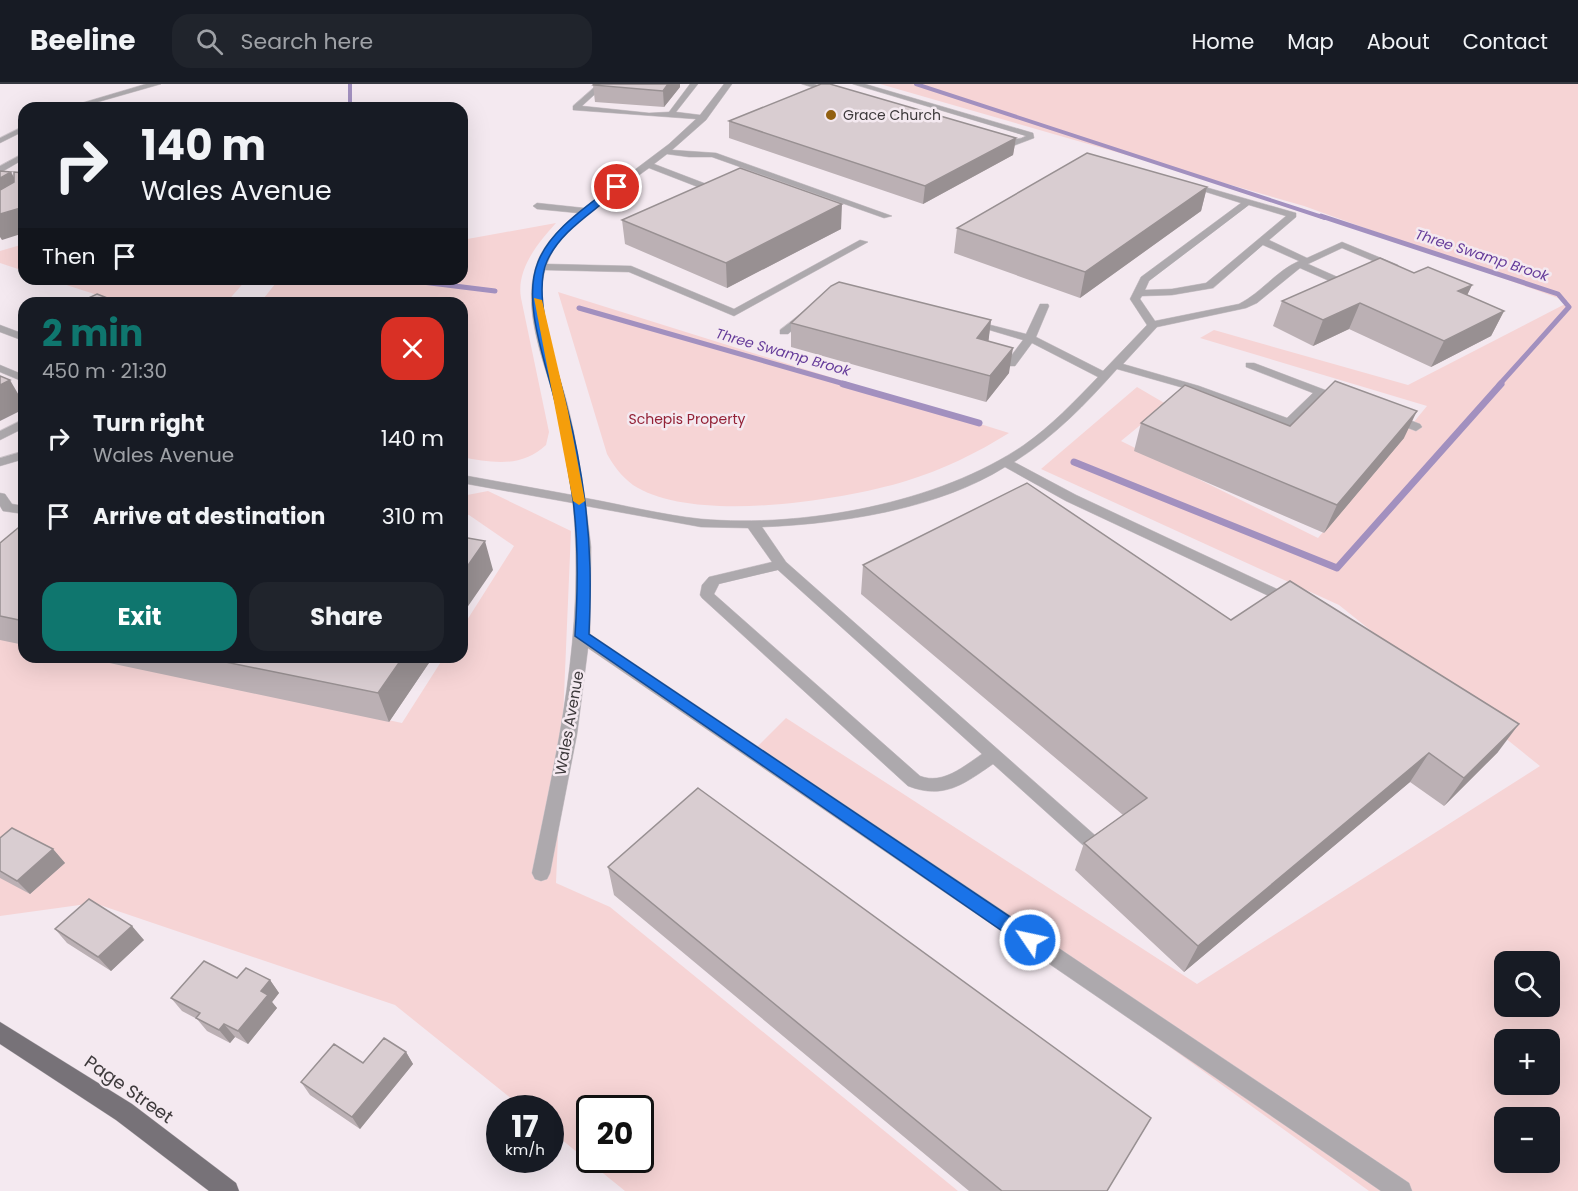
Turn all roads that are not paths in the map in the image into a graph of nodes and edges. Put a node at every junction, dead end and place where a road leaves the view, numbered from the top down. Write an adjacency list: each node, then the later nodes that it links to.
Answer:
1 (157, 84): 10 (street)
2 (602, 84): 11 (street)
3 (694, 84): 11 (street)
4 (729, 84): 12 (street, Wales Avenue)
5 (806, 84): 8 (street)
6 (839, 84): 8 (street)
7 (857, 84): 14 (street)
8 (823, 89): 9 (street)
9 (844, 95)
10 (89, 102)
11 (671, 114): 12 (street)
12 (703, 118): 16 (street, Wales Avenue)
13 (18, 131): 15 (street)
14 (986, 138)
15 (0, 141)
16 (666, 151): 18 (street, Wales Avenue); 25 (street)
17 (18, 159): 19 (street)
18 (647, 164): 21 (street); 24 (street, Wales Avenue)
19 (3, 173)
20 (1180, 182): 22 (street)
21 (719, 192)
22 (1248, 202): 27 (street); 32 (street)
23 (537, 206): 24 (street)
24 (586, 211): 29 (street, Wales Avenue)
25 (887, 216)
26 (863, 242): 29 (street)
27 (1262, 242): 28 (street); 32 (street)
28 (1303, 262): 30 (street); 31 (street); 36 (street)
29 (540, 267): 57 (street, Wales Avenue)
30 (1408, 272)
31 (1347, 285)
32 (1137, 293): 36 (street)
33 (1044, 306): 40 (street)
34 (819, 308): 38 (street)
35 (955, 318): 40 (street)
36 (1153, 325): 42 (street)
37 (0, 328): 39 (street)
38 (784, 332)
39 (18, 336)
40 (1030, 338): 41 (street); 46 (street)
41 (1011, 364)
42 (1114, 365): 46 (street); 47 (street)
43 (1250, 365): 47 (street)
44 (0, 368): 45 (street)
45 (18, 376)
46 (1104, 376): 55 (street)
47 (1321, 392): 48 (street)
48 (1342, 400)
49 (1384, 415): 51 (street)
50 (18, 426): 52 (street)
51 (1416, 426)
52 (0, 436)
53 (18, 457): 54 (street)
54 (0, 462)
55 (1005, 462): 60 (street); 62 (street)
56 (468, 480): 57 (street)
57 (579, 500): 60 (street); 63 (street, Wales Avenue)
58 (3, 506): 59 (street)
59 (18, 509)
60 (753, 525): 61 (street)
61 (781, 565): 64 (street); 64 (street)
62 (1298, 604)
63 (582, 636): 66 (street, Wales Avenue); 69 (street)
64 (993, 755): 65 (street)
65 (1092, 842)
66 (541, 873)
67 (0, 1032): 68 (main road, Page Street)
68 (228, 1191)
69 (1401, 1191)

